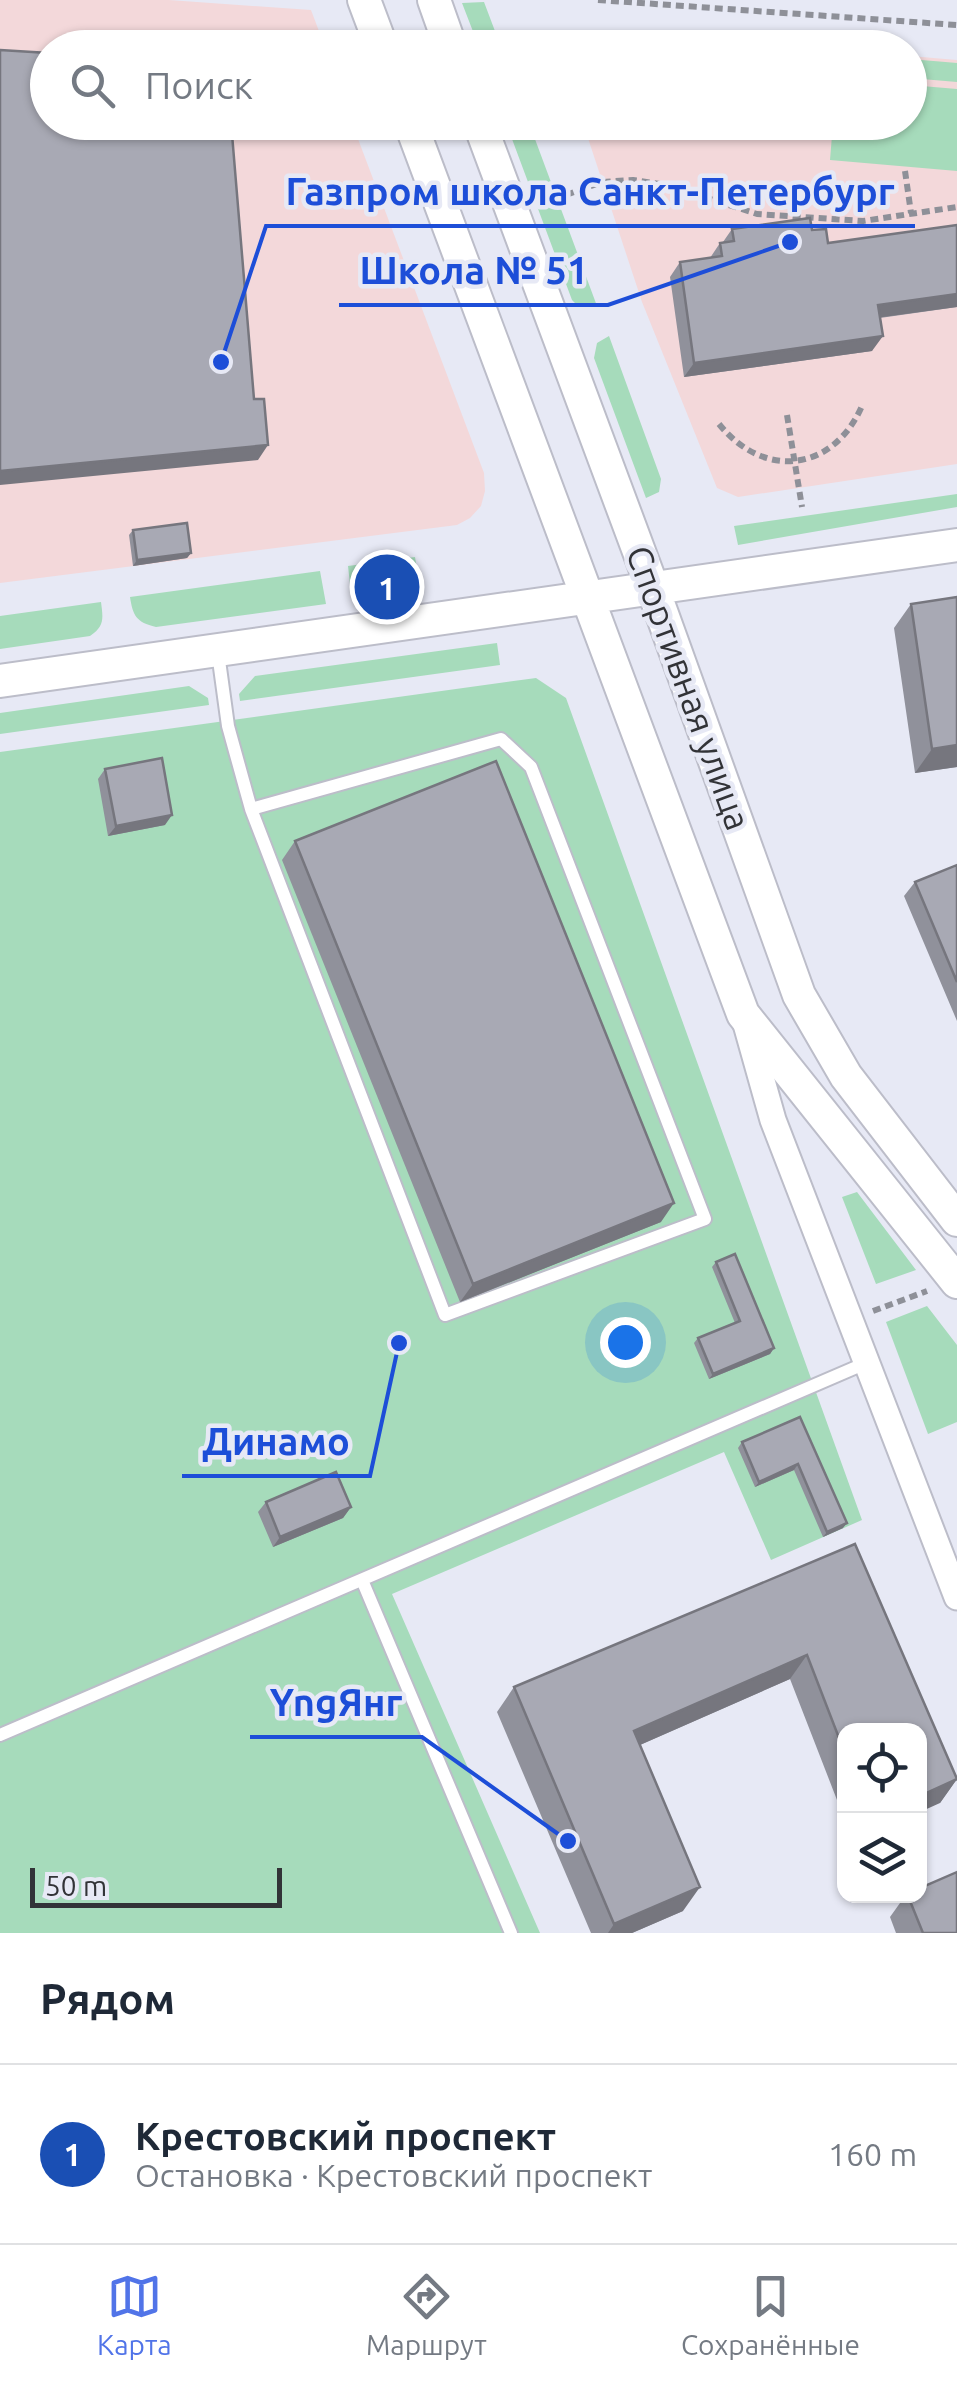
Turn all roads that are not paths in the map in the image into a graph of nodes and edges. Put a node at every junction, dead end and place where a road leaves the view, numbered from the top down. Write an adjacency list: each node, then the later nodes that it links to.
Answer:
1 (364, 0): 3 (street)
2 (434, 0): 4 (street)
3 (375, 30)
4 (445, 30)
5 (417, 140): 9 (street, Спортивная улица)
6 (486, 140): 8 (street, Спортивная улица)
7 (957, 545): 8 (street)
8 (653, 589): 9 (street); 14 (street, Спортивная улица)
9 (588, 598): 10 (street); 13 (street, Спортивная улица)
10 (218, 650): 11 (street); 12 (lane)
11 (0, 681)
12 (251, 808): 12 (lane)
13 (743, 1014): 15 (street, Спортивная улица); 16 (street, Спортивная улица)
14 (957, 1220)
15 (944, 1285)
16 (866, 1363): 17 (lane); 18 (street, Спортивная улица)
17 (362, 1580): 19 (lane); 20 (lane)
18 (957, 1596)
19 (0, 1736)
20 (511, 1933)

